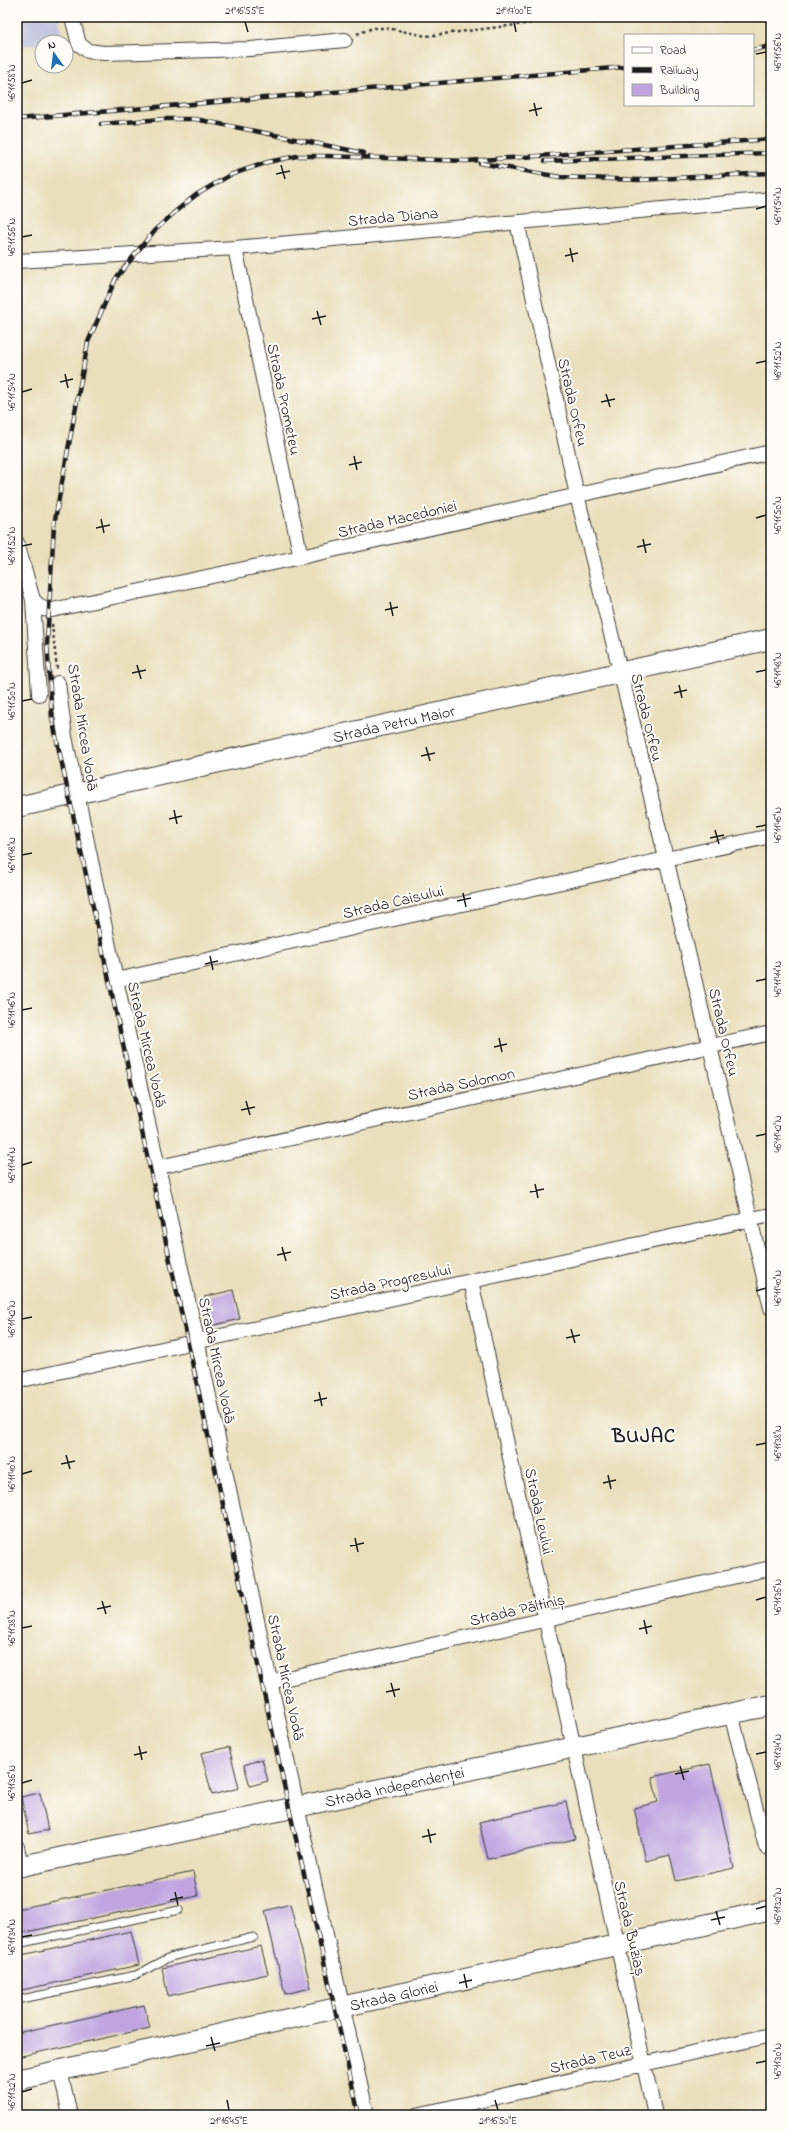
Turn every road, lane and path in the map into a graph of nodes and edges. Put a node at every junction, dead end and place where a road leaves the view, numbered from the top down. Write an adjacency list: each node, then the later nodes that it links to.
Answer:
1 (72, 17): 3 (street)
2 (581, 17): 3 (path)
3 (345, 40)
4 (771, 199): 5 (street, Strada Diana)
5 (517, 222): 6 (street, Strada Diana); 9 (street, Strada Orfeu)
6 (235, 248): 7 (street, Strada Diana); 11 (street, Strada Prometeu)
7 (17, 261)
8 (771, 452): 9 (street, Strada Macedoniei)
9 (577, 495): 11 (street, Strada Macedoniei); 15 (street, Strada Orfeu)
10 (17, 543): 12 (street)
11 (302, 557): 13 (street, Strada Macedoniei)
12 (33, 600): 13 (street); 17 (street)
13 (52, 610): 16 (path, Strada Mircea Vodă)
14 (771, 639): 15 (street, Strada Petru Maior)
15 (620, 672): 18 (street, Strada Petru Maior); 21 (street, Strada Orfeu)
16 (58, 683): 18 (street, Strada Mircea Vodă)
17 (39, 694)
18 (76, 794): 19 (street, Strada Petru Maior); 22 (street, Strada Mircea Vodă)
19 (17, 807)
20 (771, 836): 21 (street, Strada Caisului)
21 (666, 858): 22 (street, Strada Caisului); 24 (street, Strada Orfeu)
22 (116, 980): 25 (street, Strada Mircea Vodă)
23 (771, 1032): 24 (street, Strada Solomon)
24 (710, 1046): 25 (street, Strada Solomon); 27 (street, Strada Orfeu)
25 (159, 1167): 30 (street, Strada Mircea Vodă)
26 (771, 1215): 27 (street, Strada Progresului)
27 (751, 1220): 28 (street, Strada Progresului); 29 (street, Strada Orfeu)
28 (471, 1281): 30 (street, Strada Progresului); 33 (street, Strada Leului)
29 (771, 1308)
30 (197, 1340): 31 (street, Strada Progresului); 34 (street, Strada Mircea Vodă)
31 (17, 1381)
32 (771, 1568): 33 (street, Strada Păltiniș)
33 (545, 1620): 34 (street, Strada Păltiniș); 37 (street, Strada Leului)
34 (270, 1682): 38 (street, Strada Mircea Vodă)
35 (771, 1705): 36 (street, Strada Independenței)
36 (731, 1714): 37 (street, Strada Independenței); 39 (street)
37 (573, 1749): 38 (street, Strada Independenței); 45 (street, Strada Buziaș)
38 (297, 1807): 40 (street, Strada Independenței); 47 (street, Strada Mircea Vodă)
39 (766, 1847)
40 (18, 1860)
41 (179, 1910): 44 (lane)
42 (771, 1910): 45 (street, Strada Gloriei)
43 (254, 1937): 46 (lane)
44 (17, 1944)
45 (618, 1944): 47 (street, Strada Gloriei); 49 (street, Strada Buziaș)
46 (17, 2000)
47 (342, 2006): 50 (street, Strada Gloriei); 53 (street, Strada Mircea Vodă)
48 (771, 2035): 49 (street, Strada Teuz)
49 (644, 2063): 54 (street, Strada Teuz); 55 (street, Strada Buziaș)
50 (60, 2070): 51 (street, Strada Gloriei); 52 (street)
51 (17, 2080)
52 (70, 2115)
53 (367, 2115)
54 (417, 2115)
55 (655, 2115)

